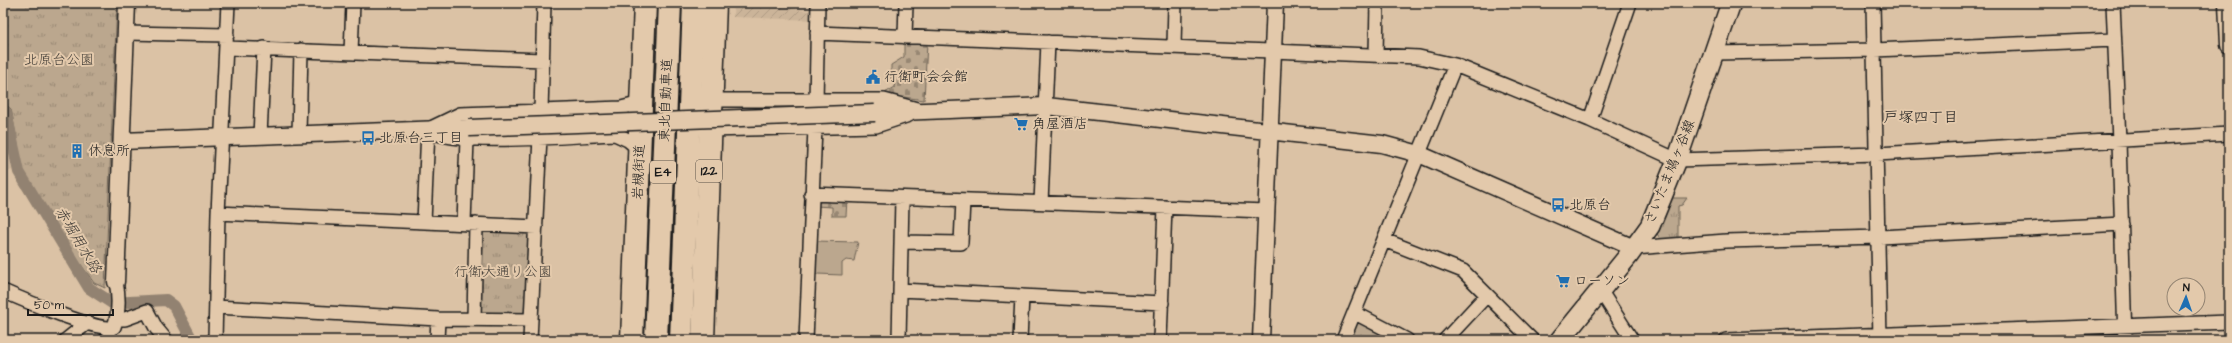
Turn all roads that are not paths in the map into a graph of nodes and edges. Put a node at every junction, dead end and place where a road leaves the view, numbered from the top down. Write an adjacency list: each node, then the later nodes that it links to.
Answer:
1 (127, 3): 19 (street)
2 (228, 3): 23 (street)
3 (354, 3): 30 (street)
4 (544, 3): 34 (street)
5 (645, 3): 38 (highway, 岩槻街道)
6 (670, 3): 99 (highway, 東北自動車道 / E4)
7 (694, 3): 100 (highway, 東北自動車道 / E4)
8 (715, 3): 36 (highway, 122)
9 (818, 3): 20 (street)
10 (906, 3): 21 (street)
11 (1175, 3): 26 (street)
12 (1276, 3): 31 (street)
13 (1377, 3): 33 (street)
14 (1630, 3): 42 (street)
15 (1730, 3): 32 (main road, さいたま鳩ヶ谷線)
16 (1873, 3): 29 (street)
17 (2112, 3): 22 (street)
18 (2227, 3): 25 (street)
19 (126, 33): 23 (street); 53 (street)
20 (817, 33): 21 (street); 37 (street)
21 (905, 37): 24 (street)
22 (2114, 40): 29 (street); 54 (street)
23 (227, 42): 27 (street); 51 (street)
24 (1048, 42): 26 (street); 39 (street)
25 (2229, 45)
26 (1174, 47): 31 (street)
27 (264, 48): 28 (street); 50 (street)
28 (302, 50): 30 (street); 48 (street)
29 (1874, 50): 32 (street); 57 (street)
30 (351, 52): 34 (street)
31 (1273, 52): 33 (street); 46 (street)
32 (1714, 53): 58 (main road, さいたま鳩ヶ谷線)
33 (1376, 55): 35 (street)
34 (543, 60): 41 (street)
35 (1455, 66): 42 (street); 56 (street)
36 (711, 100): 37 (street); 45 (highway, 122)
37 (816, 101): 40 (street)
38 (641, 104): 41 (street); 55 (highway, 岩槻街道)
39 (1046, 106): 40 (street); 46 (street); 62 (street)
40 (923, 110): 43 (street); 47 (street, bridge)
41 (541, 111): 44 (street)
42 (1590, 120): 58 (street)
43 (816, 128): 45 (street); 59 (street)
44 (428, 129): 47 (street); 48 (street); 66 (street)
45 (710, 130): 80 (highway, 122)
46 (1269, 131): 56 (street); 64 (street)
47 (468, 133): 52 (street); 67 (street)
48 (299, 134): 50 (street)
49 (2229, 134): 54 (street)
50 (260, 136): 51 (street)
51 (221, 137): 53 (street); 65 (street)
52 (540, 137): 55 (street); 69 (street)
53 (122, 141): 74 (street)
54 (2119, 141): 57 (street); 68 (street)
55 (640, 150): 98 (highway, 岩槻街道)
56 (1419, 154): 71 (street); 73 (street)
57 (1876, 154): 58 (street); 70 (street)
58 (1676, 160): 73 (main road, さいたま鳩ヶ谷線)
59 (811, 194): 60 (street); 103 (street)
60 (902, 198): 61 (street); 72 (street)
61 (963, 200): 62 (street); 72 (street)
62 (1041, 203): 63 (street)
63 (1165, 207): 64 (street); 81 (street)
64 (1266, 211): 107 (street)
65 (218, 213): 66 (street); 82 (street)
66 (424, 222): 67 (street)
67 (470, 224): 69 (street); 85 (street)
68 (2122, 224): 70 (street); 90 (street)
69 (536, 227): 86 (street)
70 (1880, 237): 73 (street); 91 (street)
71 (1384, 240): 78 (street); 83 (street)
72 (901, 242): 75 (street)
73 (1634, 248): 76 (main road, さいたま鳩ヶ谷線)
74 (117, 287): 89 (street)
75 (900, 290): 79 (street); 104 (street)
76 (1600, 290): 112 (main road, さいたま鳩ヶ谷線); 113 (street)
77 (3, 291): 88 (street)
78 (1487, 295): 110 (street); 111 (street)
79 (1022, 296): 81 (street); 105 (street)
80 (705, 301): 101 (highway, 122); 102 (street)
81 (1162, 303): 106 (street)
82 (216, 307): 84 (street); 95 (street)
83 (1355, 313): 108 (street); 109 (street)
84 (438, 319): 85 (street); 96 (street)
85 (474, 319): 86 (street)
86 (531, 320): 97 (street)
87 (2229, 322): 90 (street)
88 (87, 323): 89 (street); 93 (street)
89 (112, 325): 94 (street)
90 (2125, 326): 91 (street); 115 (street)
91 (1880, 338): 92 (street)
92 (1794, 339): 114 (street)
93 (66, 340)
94 (166, 340)
95 (215, 340)
96 (437, 340)
97 (530, 340)
98 (632, 340)
99 (656, 340)
100 (681, 340)
101 (703, 340)
102 (713, 340)
103 (806, 340)
104 (899, 340)
105 (1020, 340)
106 (1160, 340)
107 (1261, 340)
108 (1343, 340)
109 (1408, 340)
110 (1445, 340)
111 (1532, 340)
112 (1560, 340)
113 (1632, 340)
114 (1726, 340)
115 (2125, 340)

